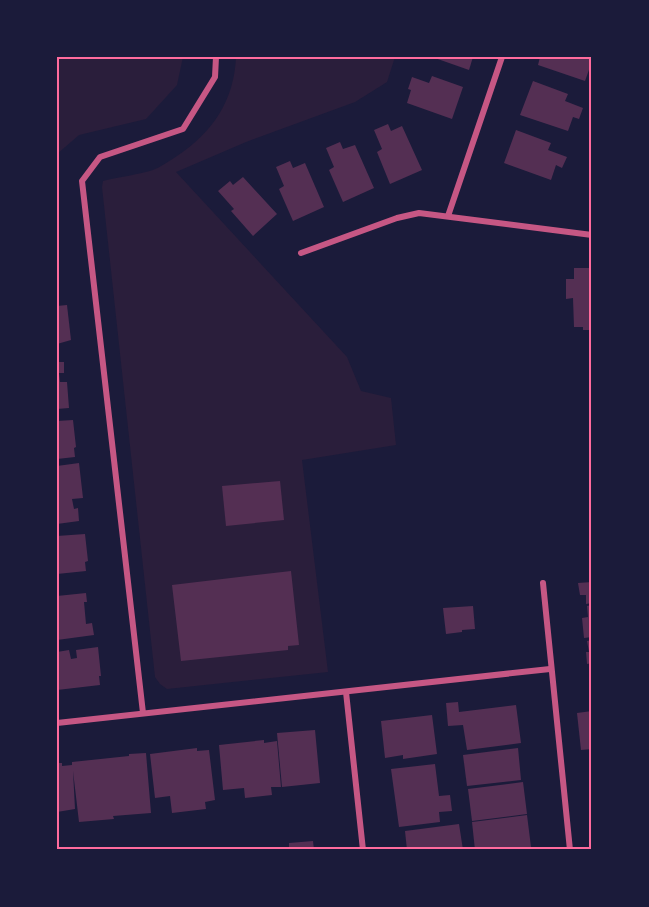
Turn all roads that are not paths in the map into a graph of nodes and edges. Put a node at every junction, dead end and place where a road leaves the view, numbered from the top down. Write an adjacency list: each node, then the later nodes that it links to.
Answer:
1 (216, 57): 9 (street)
2 (502, 57): 3 (street)
3 (448, 216): 4 (street); 5 (street)
4 (592, 235)
5 (301, 253)
6 (543, 583): 7 (street)
7 (550, 669): 8 (street); 12 (street)
8 (346, 692): 9 (street); 11 (street)
9 (143, 713): 10 (street)
10 (57, 723)
11 (363, 850)
12 (570, 850)

